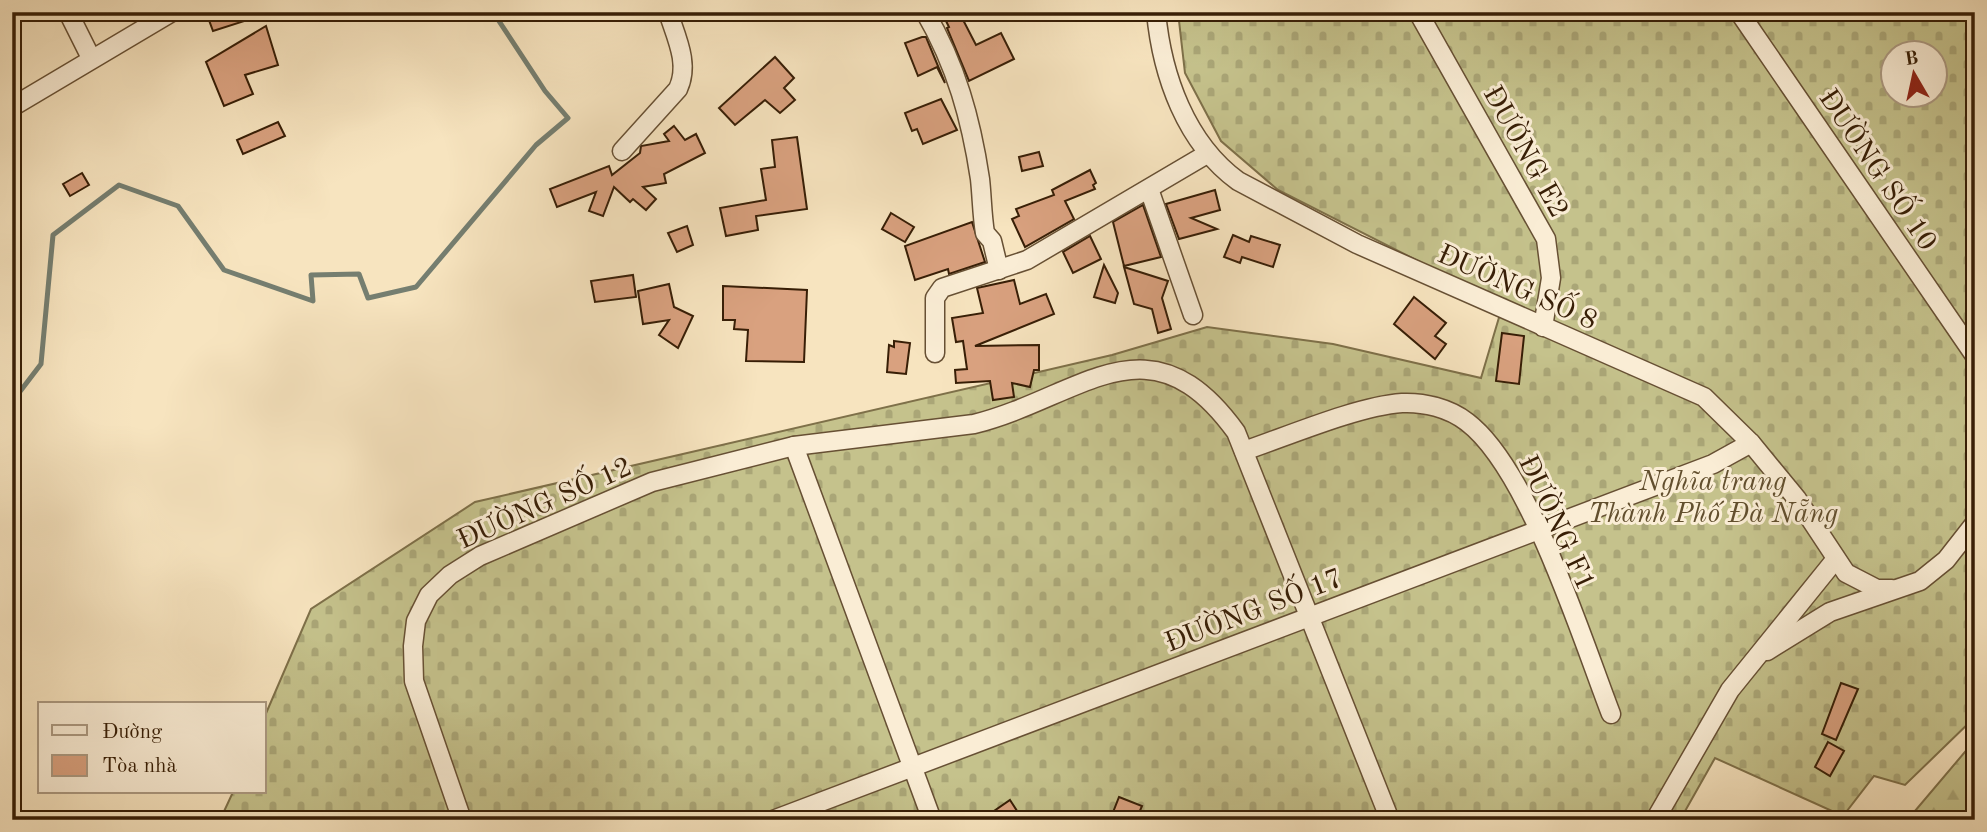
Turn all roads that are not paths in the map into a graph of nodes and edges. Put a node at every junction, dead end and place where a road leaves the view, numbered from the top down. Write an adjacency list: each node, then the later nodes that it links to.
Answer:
1 (68, 12): 8 (street)
2 (172, 12): 8 (street)
3 (668, 12): 10 (street)
4 (925, 12): 13 (street)
5 (1156, 12): 11 (street, ĐƯỜNG SỐ 8)
6 (1418, 12): 15 (street, ĐƯỜNG E2)
7 (1739, 12): 17 (street, ĐƯỜNG SỐ 10)
8 (91, 58): 9 (street)
9 (12, 107)
10 (622, 151)
11 (1207, 155): 12 (street); 15 (street, ĐƯỜNG SỐ 8)
12 (1149, 189): 13 (street); 14 (street)
13 (999, 270): 16 (street)
14 (1193, 315)
15 (1543, 327): 18 (street, ĐƯỜNG SỐ 8)
16 (935, 353)
17 (1975, 356)
18 (1751, 443): 22 (street, ĐƯỜNG SỐ 17); 23 (street, ĐƯỜNG SỐ 8)
19 (794, 446): 20 (street, ĐƯỜNG SỐ 12); 28 (street); 29 (street, ĐƯỜNG SỐ 12)
20 (1244, 450): 22 (street, ĐƯỜNG F1); 25 (street, ĐƯỜNG SỐ 12)
21 (1975, 523): 24 (street)
22 (1539, 530): 25 (street, ĐƯỜNG SỐ 17); 27 (street, ĐƯỜNG F1)
23 (1835, 560): 24 (street, ĐƯỜNG SỐ 8); 26 (street)
24 (1892, 589): 26 (street)
25 (1309, 615): 28 (street, ĐƯỜNG SỐ 17); 32 (street, ĐƯỜNG SỐ 12)
26 (1750, 663): 33 (street)
27 (1611, 714)
28 (912, 766): 30 (street, ĐƯỜNG SỐ 17); 31 (street)
29 (461, 820)
30 (772, 820)
31 (932, 820)
32 (1390, 820)
33 (1655, 820)

